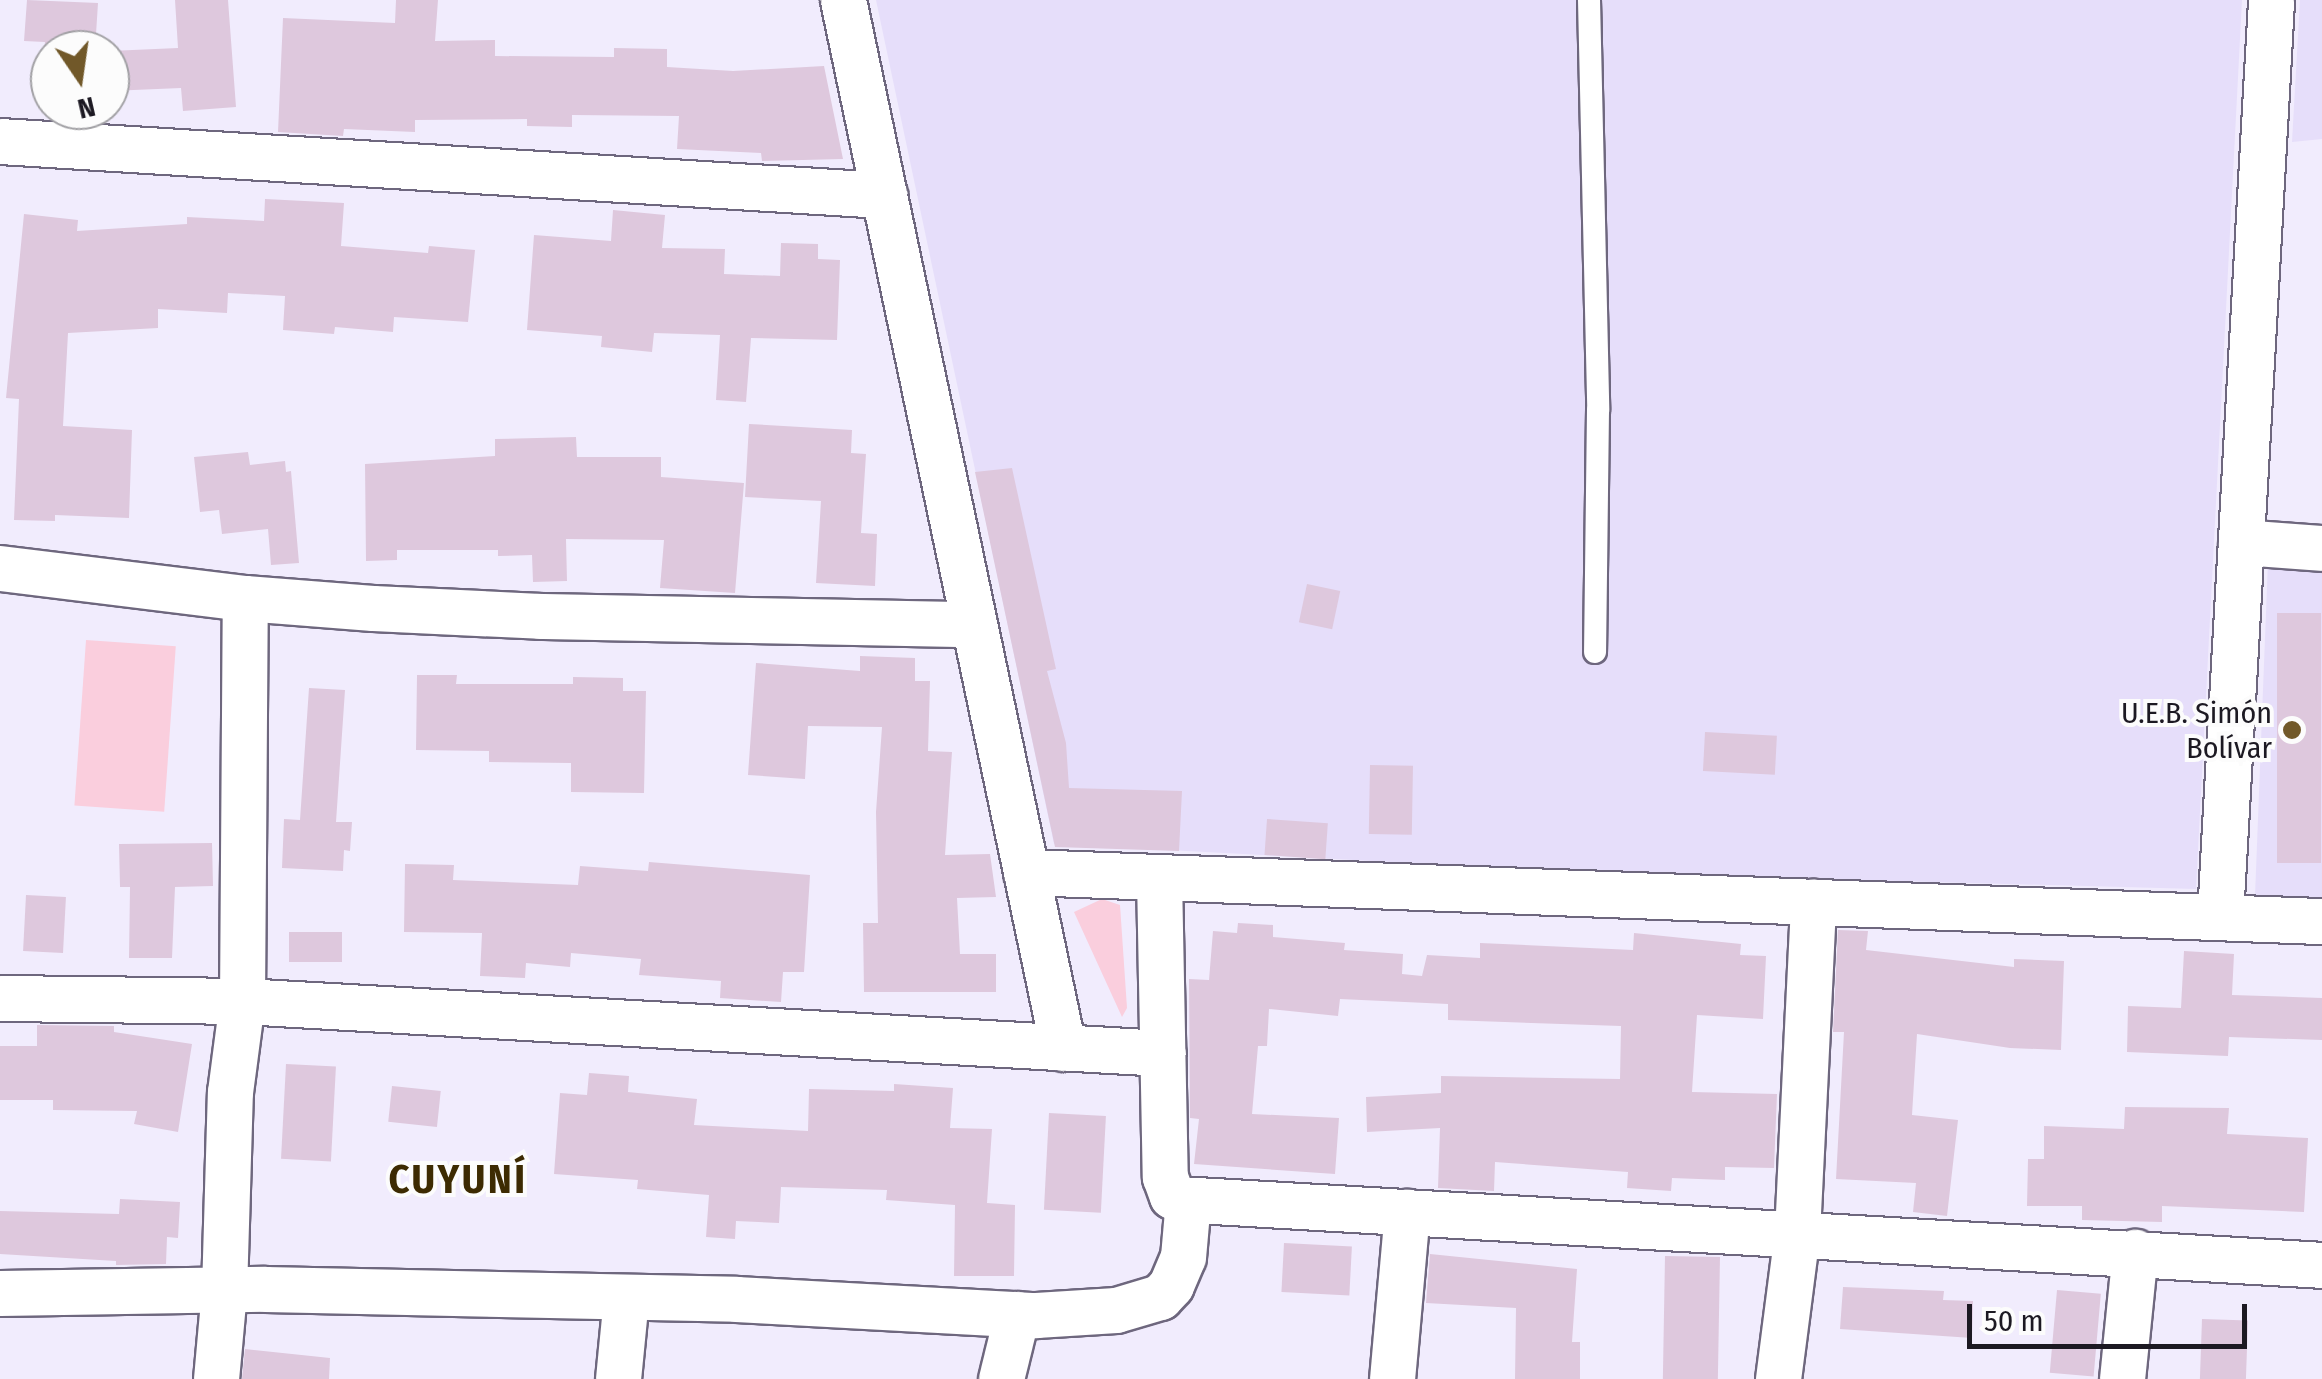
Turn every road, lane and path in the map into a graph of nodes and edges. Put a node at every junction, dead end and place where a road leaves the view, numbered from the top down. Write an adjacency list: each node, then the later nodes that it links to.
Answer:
1 (843, 0): 5 (street)
2 (1588, 0): 11 (lane)
3 (2271, 0): 6 (street)
4 (0, 142): 5 (street)
5 (884, 195): 10 (street)
6 (2241, 542): 7 (street); 15 (street)
7 (2322, 548)
8 (0, 568): 9 (street)
9 (245, 598): 10 (street); 18 (street)
10 (974, 624): 12 (street)
11 (1595, 652)
12 (1026, 872): 13 (street); 19 (street)
13 (1159, 877): 14 (street); 20 (street)
14 (1813, 901): 15 (street); 23 (street)
15 (2220, 916): 16 (street)
16 (2322, 921)
17 (0, 998): 18 (street)
18 (242, 1001): 19 (street); 26 (street)
19 (1063, 1048): 20 (street)
20 (1163, 1053): 21 (street)
21 (1188, 1200): 22 (street); 29 (street)
22 (1407, 1212): 23 (street); 33 (street)
23 (1797, 1234): 24 (street); 34 (street)
24 (2135, 1252): 25 (street); 35 (street)
25 (2322, 1265)
26 (224, 1291): 27 (street); 28 (street); 30 (street)
27 (0, 1294)
28 (626, 1297): 29 (street); 31 (street)
29 (1017, 1314): 32 (street)
30 (216, 1379)
31 (618, 1379)
32 (1001, 1379)
33 (1392, 1379)
34 (1778, 1379)
35 (2122, 1379)

